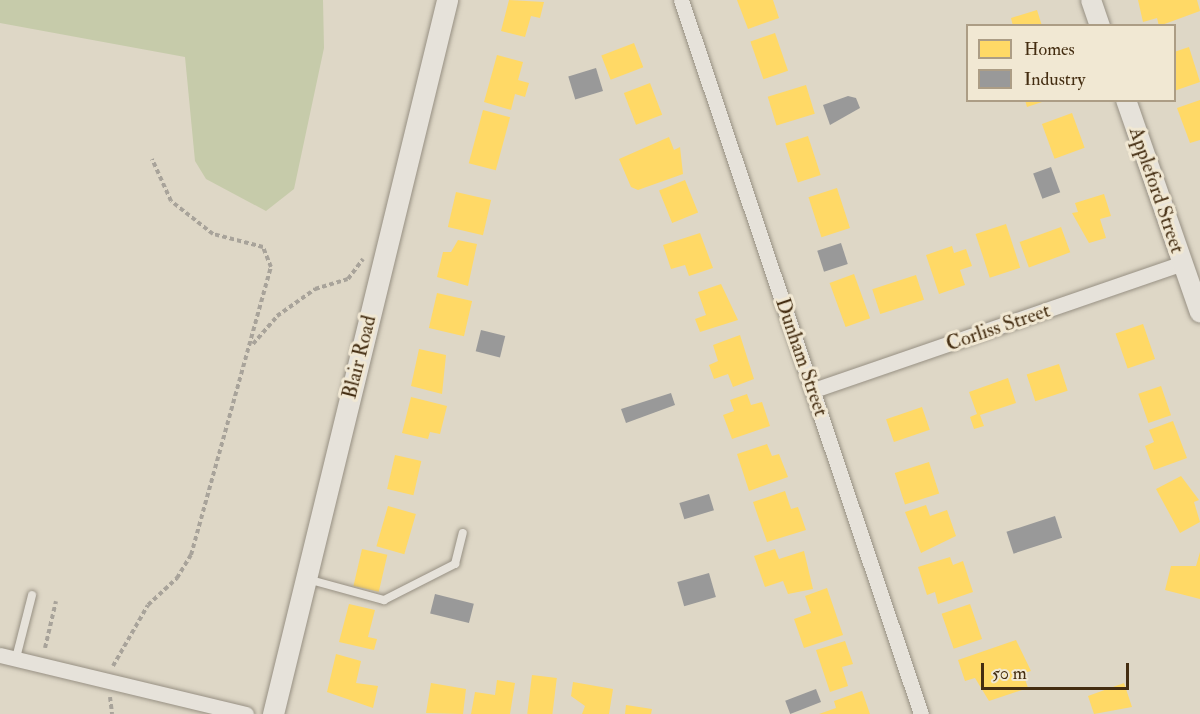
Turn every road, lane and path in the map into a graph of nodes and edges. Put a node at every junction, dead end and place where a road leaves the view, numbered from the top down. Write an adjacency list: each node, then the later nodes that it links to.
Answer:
1 (447, 0): 7 (main road, Blair Road)
2 (681, 0): 11 (street, Dunham Street)
3 (1091, 0): 4 (street)
4 (1099, 24)
5 (1127, 102): 8 (street, Appleford Street)
6 (152, 159): 10 (path)
7 (389, 235): 10 (path); 13 (main road, Blair Road)
8 (1182, 263): 9 (street, Appleford Street); 11 (street, Corliss Street)
9 (1200, 313)
10 (253, 345): 19 (path)
11 (814, 390): 23 (street, Dunham Street)
12 (463, 533): 13 (lane)
13 (306, 579): 22 (main road, Blair Road)
14 (32, 595): 18 (lane)
15 (56, 601): 16 (path)
16 (45, 648)
17 (0, 655): 18 (street)
18 (16, 658): 19 (street)
19 (112, 681): 20 (path); 21 (street)
20 (111, 714)
21 (246, 714)
22 (273, 714)
23 (921, 714)

